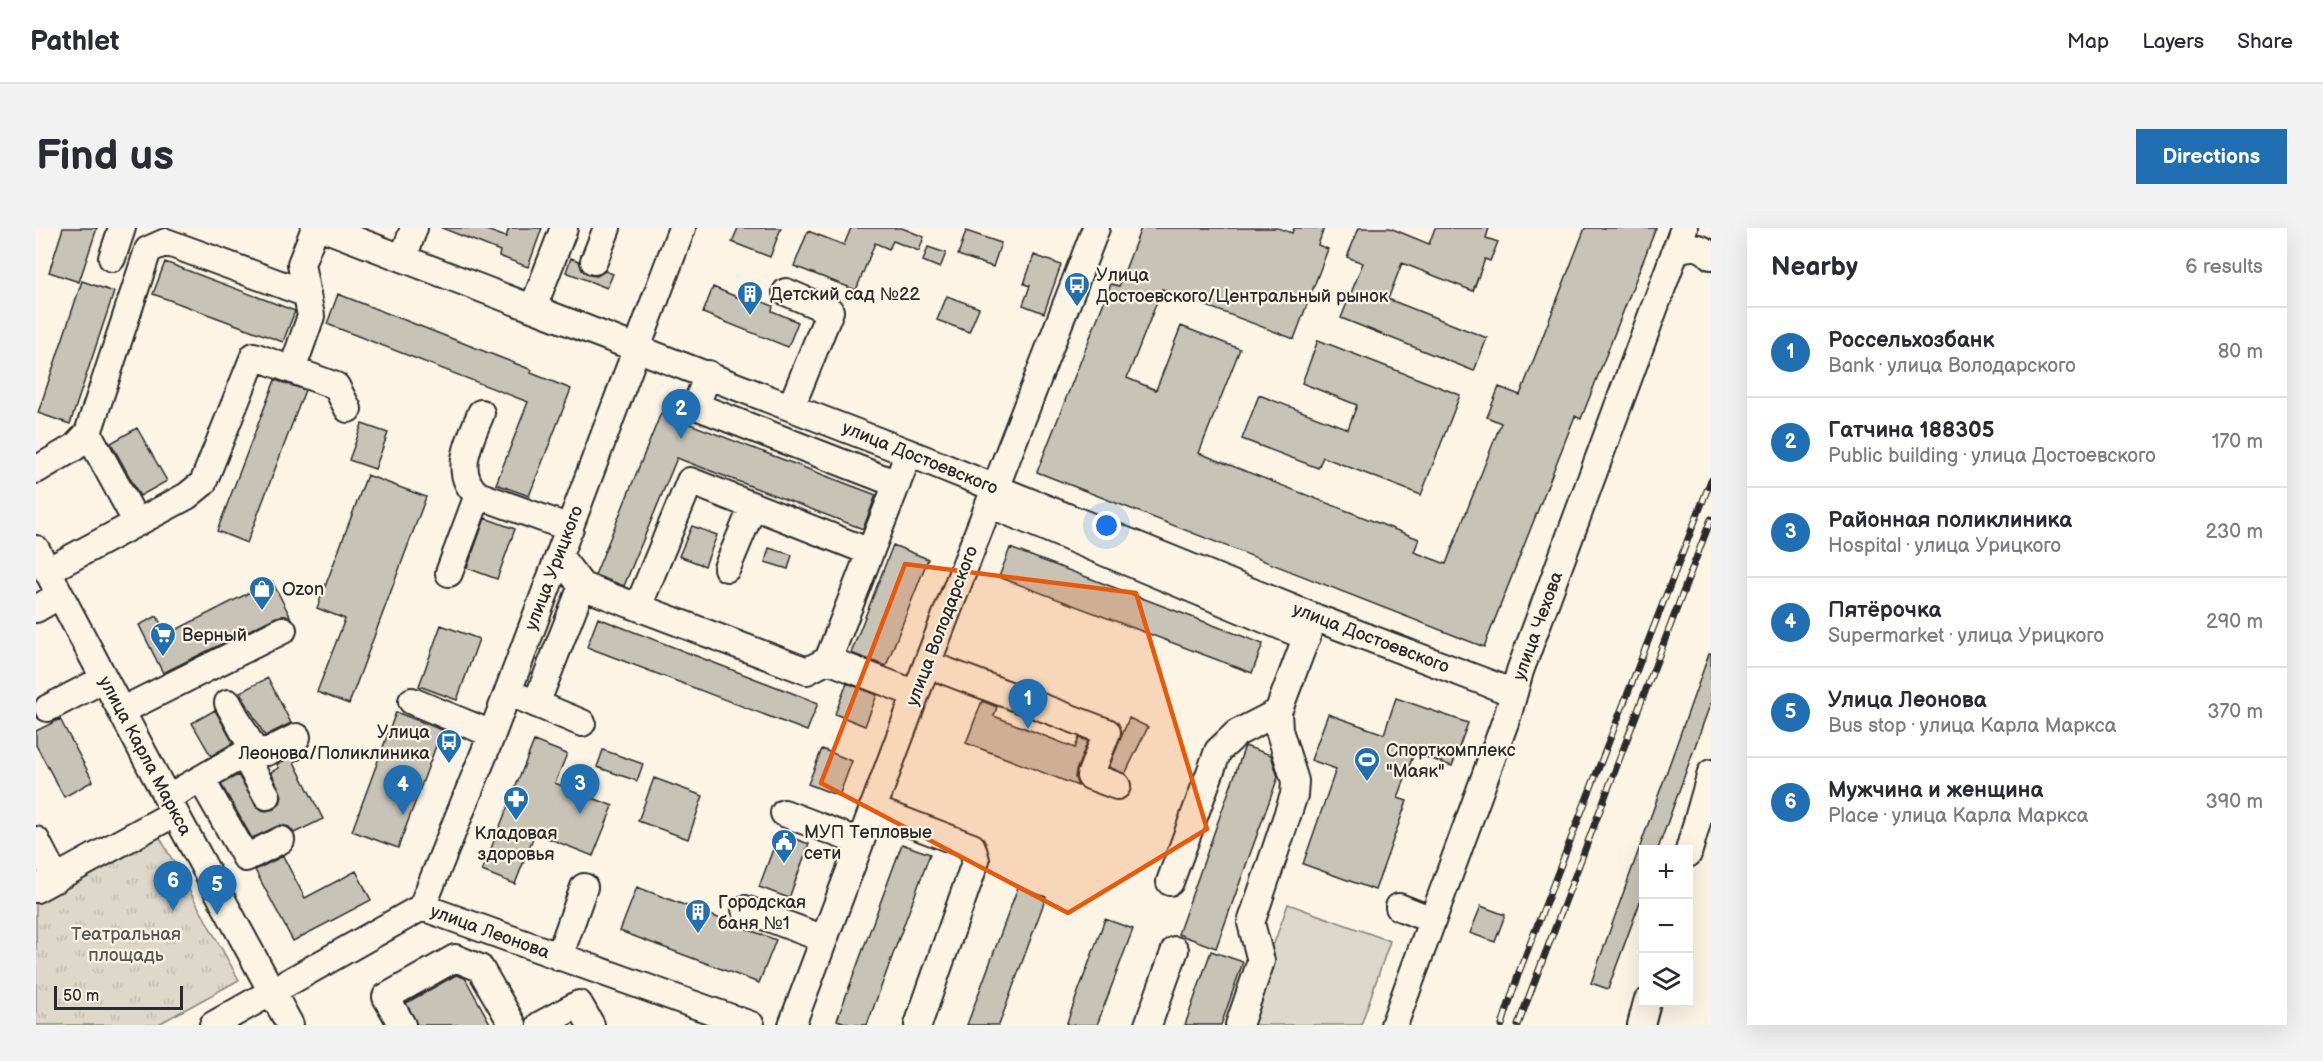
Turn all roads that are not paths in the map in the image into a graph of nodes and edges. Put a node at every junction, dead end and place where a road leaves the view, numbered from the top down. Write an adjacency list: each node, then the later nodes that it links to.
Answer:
1 (122, 228): 13 (street)
2 (315, 228): 16 (street)
3 (324, 228): 14 (street, улица Достоевского)
4 (414, 228): 14 (street)
5 (564, 228): 20 (street)
6 (607, 228): 15 (street)
7 (682, 228): 21 (street, улица Урицкого)
8 (1096, 228): 33 (street, улица Володарского)
9 (1708, 228): 11 (street)
10 (1680, 239): 12 (street); 52 (street, улица Чехова)
11 (1711, 239)
12 (1711, 256)
13 (112, 258)
14 (403, 258): 20 (street, улица Достоевского)
15 (594, 261)
16 (301, 264): 17 (street); 19 (street)
17 (280, 284): 19 (street); 27 (street)
18 (786, 292): 25 (street)
19 (307, 294): 22 (street)
20 (533, 308): 21 (street, улица Достоевского)
21 (638, 348): 23 (street, улица Достоевского); 36 (street, улица Урицкого)
22 (292, 370): 24 (street); 35 (street)
23 (708, 375): 25 (street, улица Достоевского); 28 (street)
24 (348, 409)
25 (799, 410): 28 (street); 29 (street, улица Достоевского)
26 (481, 413): 32 (street)
27 (88, 433): 30 (street); 35 (street)
28 (795, 444): 31 (street)
29 (909, 453): 31 (street); 33 (street, улица Достоевского)
30 (36, 470)
31 (897, 484): 37 (street)
32 (478, 495): 36 (street); 41 (street)
33 (992, 496): 46 (street, улица Достоевского); 49 (street, улица Володарского)
34 (753, 506): 37 (street); 40 (street); 44 (street)
35 (137, 523): 39 (street)
36 (570, 528): 38 (street, улица Урицкого)
37 (870, 552): 48 (street)
38 (559, 556): 42 (street); 51 (street, улица Урицкого)
39 (42, 560): 43 (street, улица Карла Маркса)
40 (727, 568)
41 (449, 573)
42 (582, 586): 44 (street); 56 (street)
43 (60, 596): 45 (street); 50 (street, улица Карла Маркса)
44 (638, 607): 48 (street)
45 (36, 609)
46 (1310, 627): 52 (street, улица Достоевского); 59 (street)
47 (283, 630): 58 (street)
48 (828, 660): 53 (street)
49 (927, 664): 53 (street, улица Володарского); 66 (street)
50 (104, 679): 57 (street); 58 (street, улица Карла Маркса)
51 (507, 693): 56 (street); 61 (street, улица Урицкого)
52 (1514, 693): 81 (street, улица Чехова)
53 (916, 694): 69 (street, улица Володарского)
54 (412, 701): 61 (street)
55 (228, 703): 63 (street)
56 (536, 704): 60 (street)
57 (48, 708)
58 (121, 711): 68 (street, улица Карла Маркса)
59 (1278, 712): 75 (street); 98 (street)
60 (582, 723)
61 (492, 734): 78 (street, улица Урицкого)
62 (297, 737): 63 (street)
63 (249, 752): 65 (street); 67 (street)
64 (1711, 773): 74 (street)
65 (201, 779): 68 (street); 72 (street)
66 (1117, 786)
67 (267, 796)
68 (171, 806): 76 (street); 86 (street, улица Карла Маркса)
69 (872, 809): 73 (street, улица Володарского); 96 (street)
70 (784, 813): 73 (street)
71 (36, 840): 76 (street)
72 (281, 840)
73 (860, 842): 82 (street, улица Володарского)
74 (1691, 845)
75 (1170, 882)
76 (46, 884)
77 (584, 887): 84 (street)
78 (422, 907): 84 (street, улица Леонова); 86 (street, улица Леонова)
79 (1399, 907): 81 (street)
80 (745, 909): 82 (street)
81 (1432, 920): 99 (street, улица Чехова)
82 (824, 939): 95 (street, улица Володарского)
83 (1174, 950): 97 (street)
84 (559, 957): 85 (street, улица Леонова)
85 (591, 969): 88 (street); 94 (street, улица Леонова)
86 (272, 992): 89 (street, улица Леонова); 90 (street, улица Карла Маркса)
87 (1646, 1007): 100 (street)
88 (585, 1014): 93 (street)
89 (213, 1025)
90 (290, 1025)
91 (402, 1025): 92 (street)
92 (513, 1025)
93 (540, 1025)
94 (751, 1025)
95 (792, 1025)
96 (918, 1025)
97 (1148, 1025)
98 (1239, 1025)
99 (1394, 1025)
100 (1641, 1025)

